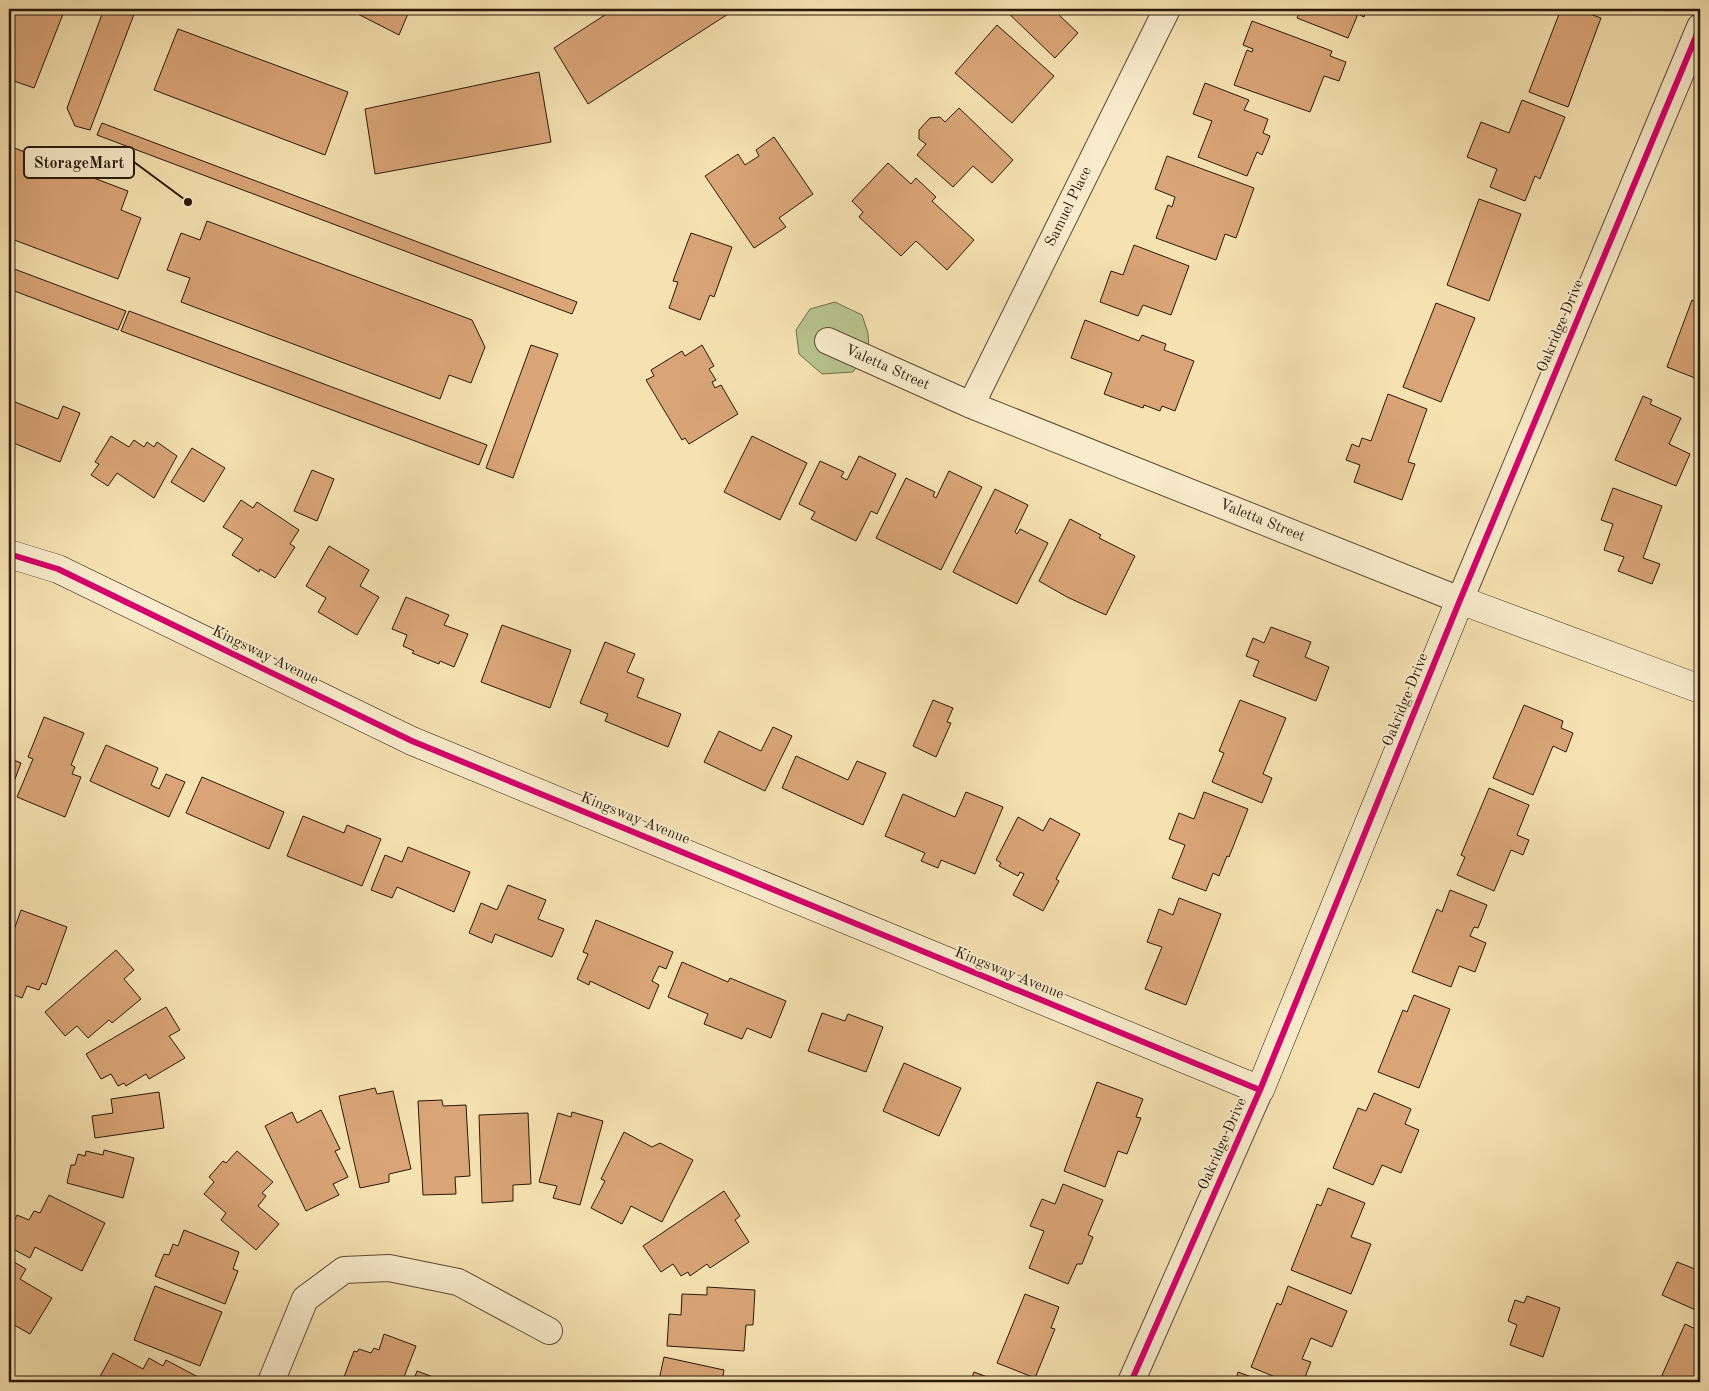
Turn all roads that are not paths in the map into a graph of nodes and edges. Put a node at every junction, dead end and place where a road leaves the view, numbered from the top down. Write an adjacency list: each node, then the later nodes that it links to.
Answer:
1 (1167, 9): 4 (street, Samuel Place)
2 (1700, 27): 6 (street, Oakridge Drive)
3 (828, 341): 4 (street, Valetta Street)
4 (971, 405): 6 (street, Valetta Street)
5 (9, 554): 8 (street, Kingsway Avenue)
6 (1460, 600): 7 (street, Valetta Street); 8 (street, Oakridge Drive)
7 (1700, 690)
8 (1260, 1090): 11 (street, Oakridge Drive)
9 (548, 1331): 10 (street)
10 (271, 1382)
11 (1131, 1382)

